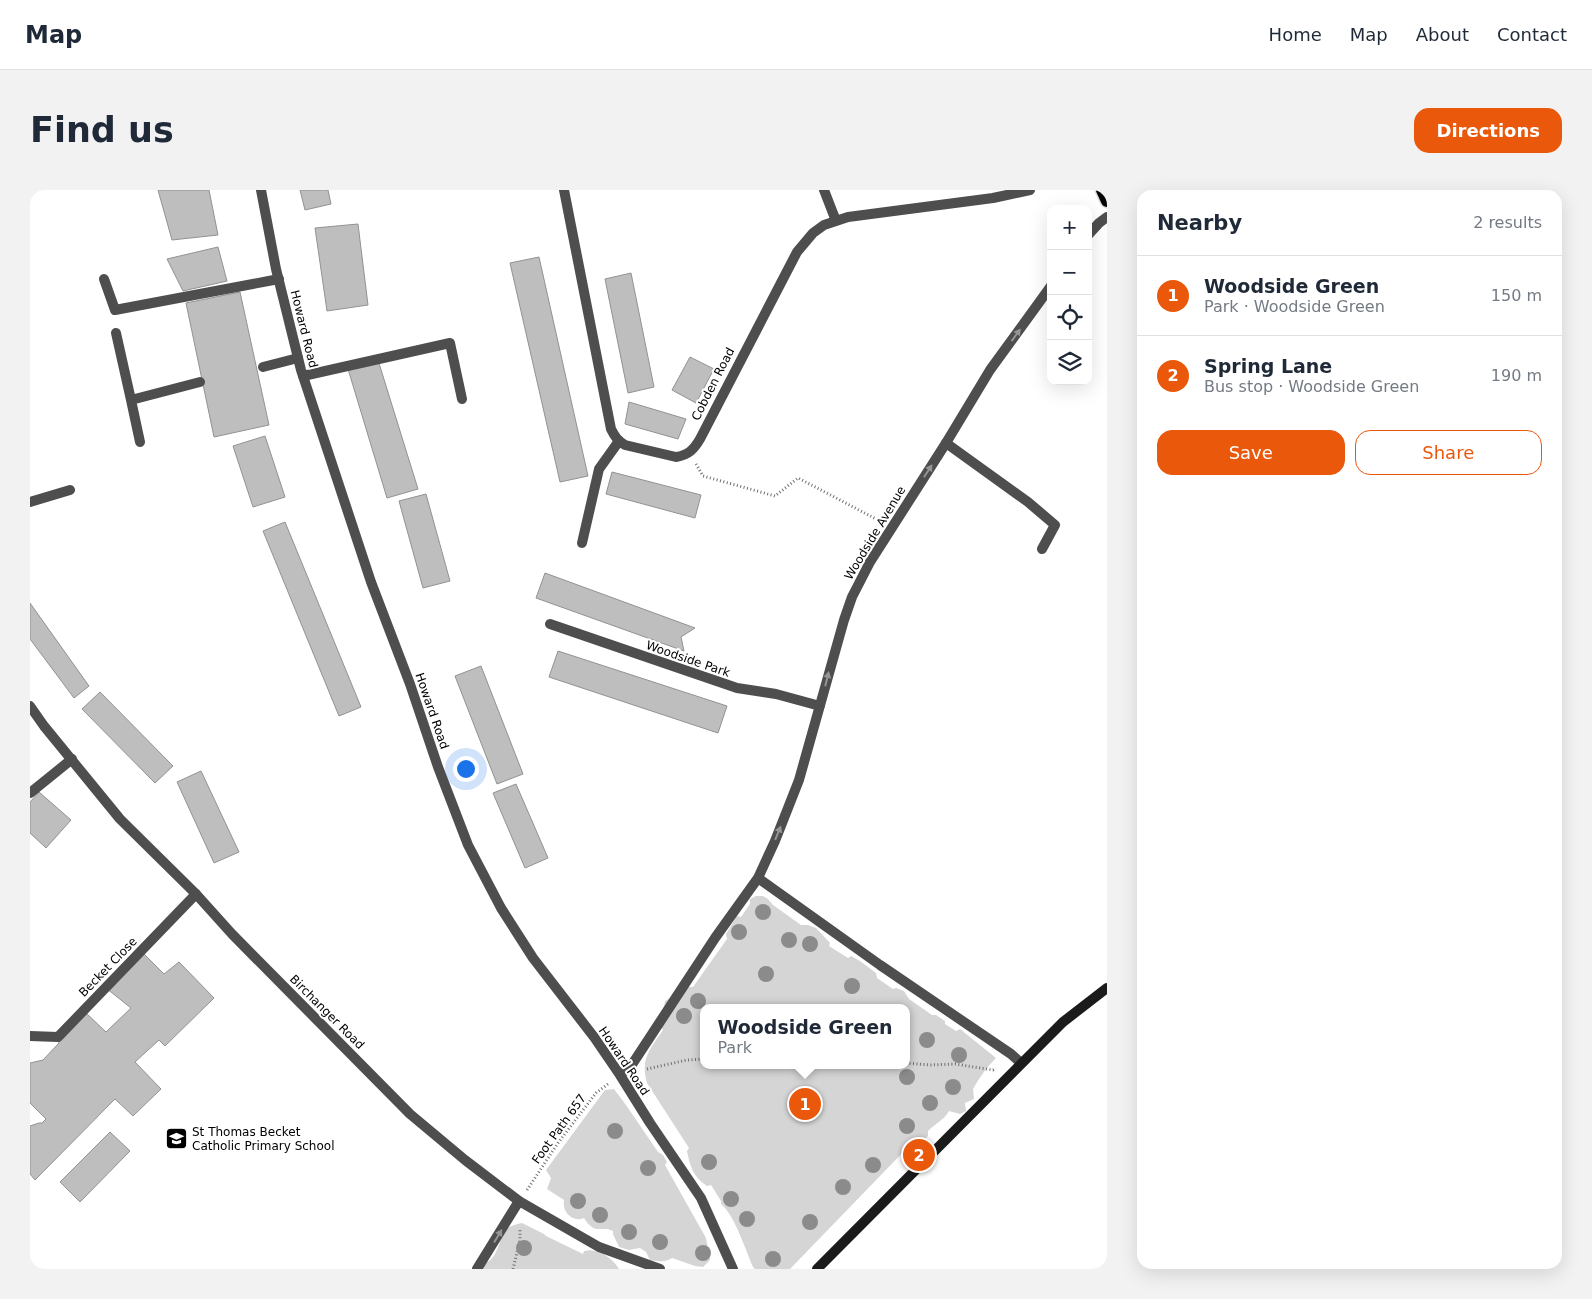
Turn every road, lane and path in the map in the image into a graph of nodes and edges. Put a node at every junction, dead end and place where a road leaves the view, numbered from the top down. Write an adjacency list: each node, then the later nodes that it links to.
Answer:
1 (261, 190): 11 (street, Howard Road)
2 (564, 190): 20 (street)
3 (824, 190): 8 (street)
4 (1030, 190): 8 (street, Cobden Road)
5 (1102, 190): 6 (main road)
6 (1107, 201)
7 (1107, 218): 9 (street)
8 (836, 220): 23 (street, Cobden Road)
9 (1092, 231)
10 (104, 279): 11 (street)
11 (279, 279): 14 (street, Howard Road)
12 (1047, 292): 22 (street, Woodside Avenue, one-way to 12)
13 (116, 333): 18 (street)
14 (298, 358): 15 (street); 16 (street, Howard Road)
15 (263, 367)
16 (303, 376): 19 (street); 43 (street, Howard Road)
17 (200, 382): 18 (street)
18 (131, 400): 21 (street)
19 (462, 400)
20 (619, 441): 23 (street); 27 (street)
21 (140, 442)
22 (946, 443): 26 (street, Woodside Avenue, one-way to 22); 28 (street)
23 (690, 452): 26 (path)
24 (70, 490): 25 (street)
25 (30, 502)
26 (891, 527): 31 (street, Woodside Avenue, one-way to 26)
27 (582, 543)
28 (1042, 549)
29 (550, 624): 31 (street, Woodside Park)
30 (30, 706): 32 (street, Birchanger Road)
31 (820, 706): 34 (street, Woodside Avenue, one-way to 31)
32 (72, 760): 33 (street); 35 (street, Birchanger Road)
33 (30, 793)
34 (758, 878): 38 (street); 40 (street, Woodside Avenue)
35 (196, 894): 37 (street, Becket Close); 44 (street, Birchanger Road)
36 (1107, 988): 41 (main road)
37 (30, 1036)
38 (1011, 1054): 41 (street); 42 (path)
39 (700, 1059): 40 (path)
40 (633, 1063): 43 (street, Woodside Avenue)
41 (1021, 1063): 49 (main road)
42 (910, 1064)
43 (620, 1075): 44 (path, Foot Path 657); 48 (street, Howard Road)
44 (519, 1202): 45 (street, one-way to 44); 46 (path); 47 (street, Birchanger Road)
45 (477, 1269)
46 (513, 1269)
47 (660, 1269)
48 (733, 1269)
49 (817, 1269)

